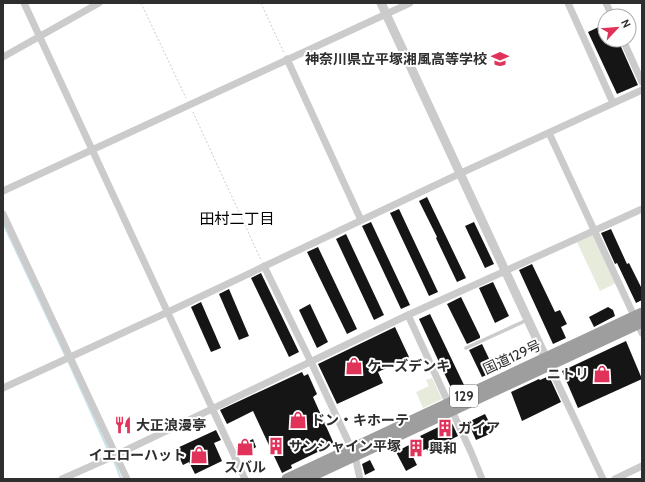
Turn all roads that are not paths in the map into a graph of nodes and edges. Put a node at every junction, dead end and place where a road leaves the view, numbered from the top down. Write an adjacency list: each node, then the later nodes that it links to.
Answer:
1 (24, 3): 7 (street)
2 (99, 3): 7 (street)
3 (381, 3): 6 (street)
4 (410, 3): 6 (street)
5 (568, 3): 13 (street)
6 (387, 14): 10 (street); 16 (street)
7 (39, 36): 9 (street); 15 (street)
8 (627, 48): 11 (street)
9 (3, 57)
10 (287, 59): 15 (street); 20 (street)
11 (642, 82)
12 (642, 90): 13 (street)
13 (613, 103): 14 (street)
14 (549, 132): 16 (street); 21 (street)
15 (92, 151): 17 (street); 24 (street)
16 (461, 173): 20 (street); 23 (street)
17 (3, 191)
18 (642, 209): 21 (street)
19 (3, 214): 29 (street)
20 (361, 220): 22 (street)
21 (594, 231): 23 (street); 27 (street)
22 (264, 266): 24 (street); 30 (street)
23 (506, 270): 25 (street); 26 (street)
24 (168, 312): 29 (street); 34 (street)
25 (408, 315): 30 (street); 33 (street)
26 (528, 319): 28 (lane); 31 (street)
27 (640, 322): 31 (highway, 国道129号 / 129)
28 (466, 348)
29 (69, 357): 32 (street); 36 (street)
30 (311, 362): 34 (street); 35 (street)
31 (547, 362): 33 (highway, 国道129号 / 129); 45 (street)
32 (3, 388)
33 (450, 407): 35 (highway, 国道129号 / 129); 44 (street)
34 (212, 408): 36 (street); 40 (street)
35 (353, 452): 41 (highway, 国道129号 / 129); 42 (highway, 国道129号 / 129); 43 (street)
36 (116, 455): 38 (street); 39 (street)
37 (642, 466): 46 (street)
38 (62, 479)
39 (127, 479)
40 (245, 479)
41 (287, 479)
42 (305, 479)
43 (360, 479)
44 (482, 479)
45 (602, 479)
46 (615, 479)

